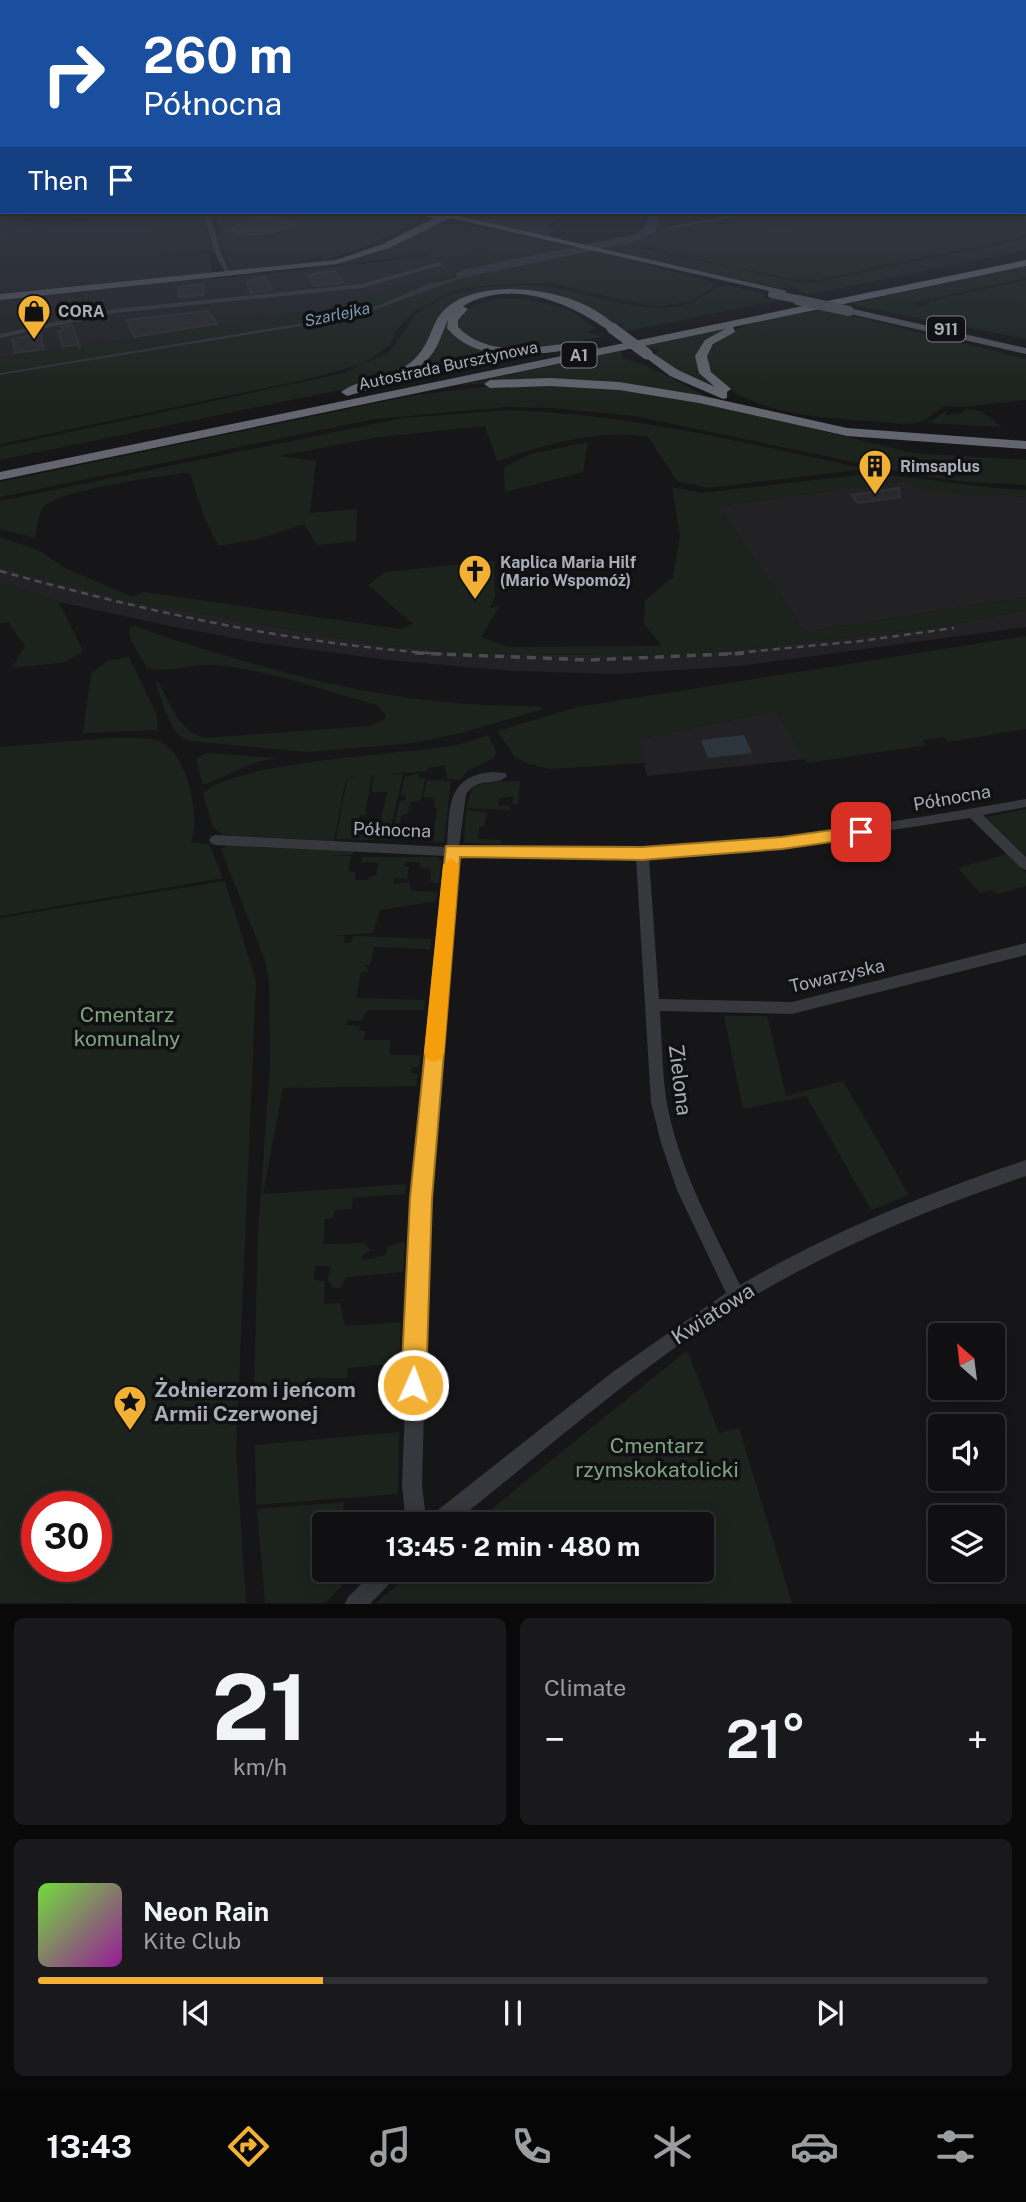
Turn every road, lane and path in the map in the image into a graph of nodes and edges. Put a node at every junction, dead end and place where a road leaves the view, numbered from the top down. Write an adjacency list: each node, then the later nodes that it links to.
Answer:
1 (217, 251): 10 (street)
2 (363, 251): 7 (main road)
3 (369, 251): 7 (main road)
4 (600, 251): 6 (main road, 911)
5 (1026, 254): 14 (highway, Autostrada Bursztynowa / A1)
6 (641, 260): 12 (main road, 911, bridge); 17 (main road, 911, bridge)
7 (327, 263): 10 (main road)
8 (1026, 263): 13 (highway, Autostrada Bursztynowa / A1)
9 (440, 264): 15 (street)
10 (229, 275): 11 (main road)
11 (0, 297)
12 (863, 309): 16 (main road); 17 (main road, 911)
13 (794, 310): 18 (highway, Autostrada Bursztynowa / A1); 20 (highway)
14 (605, 334): 14 (highway); 19 (highway, Autostrada Bursztynowa / A1); 19 (highway); 20 (highway)
15 (0, 336)
16 (1026, 341)
17 (1026, 352)
18 (363, 400): 20 (highway); 24 (highway, Autostrada Bursztynowa / A1)
19 (312, 402): 23 (highway, Autostrada Bursztynowa / A1)
20 (764, 411): 21 (highway); 22 (highway)
21 (1026, 437)
22 (1026, 445)
23 (0, 466)
24 (0, 476)
25 (501, 776): 29 (street)
26 (1026, 803): 27 (street, Północna)
27 (973, 813): 30 (street, Północna); 31 (street)
28 (215, 840): 29 (street, Północna)
29 (452, 850): 30 (street, Północna); 36 (street)
30 (642, 853): 33 (street, Zielona)
31 (1026, 865)
32 (1026, 949): 33 (street, Towarzyska)
33 (653, 1005): 35 (street, Zielona)
34 (1026, 1168): 35 (street, Kwiatowa)
35 (737, 1297): 37 (street, Kwiatowa)
36 (415, 1512)
37 (451, 1512)
38 (377, 1582): 39 (street)
39 (355, 1604)

